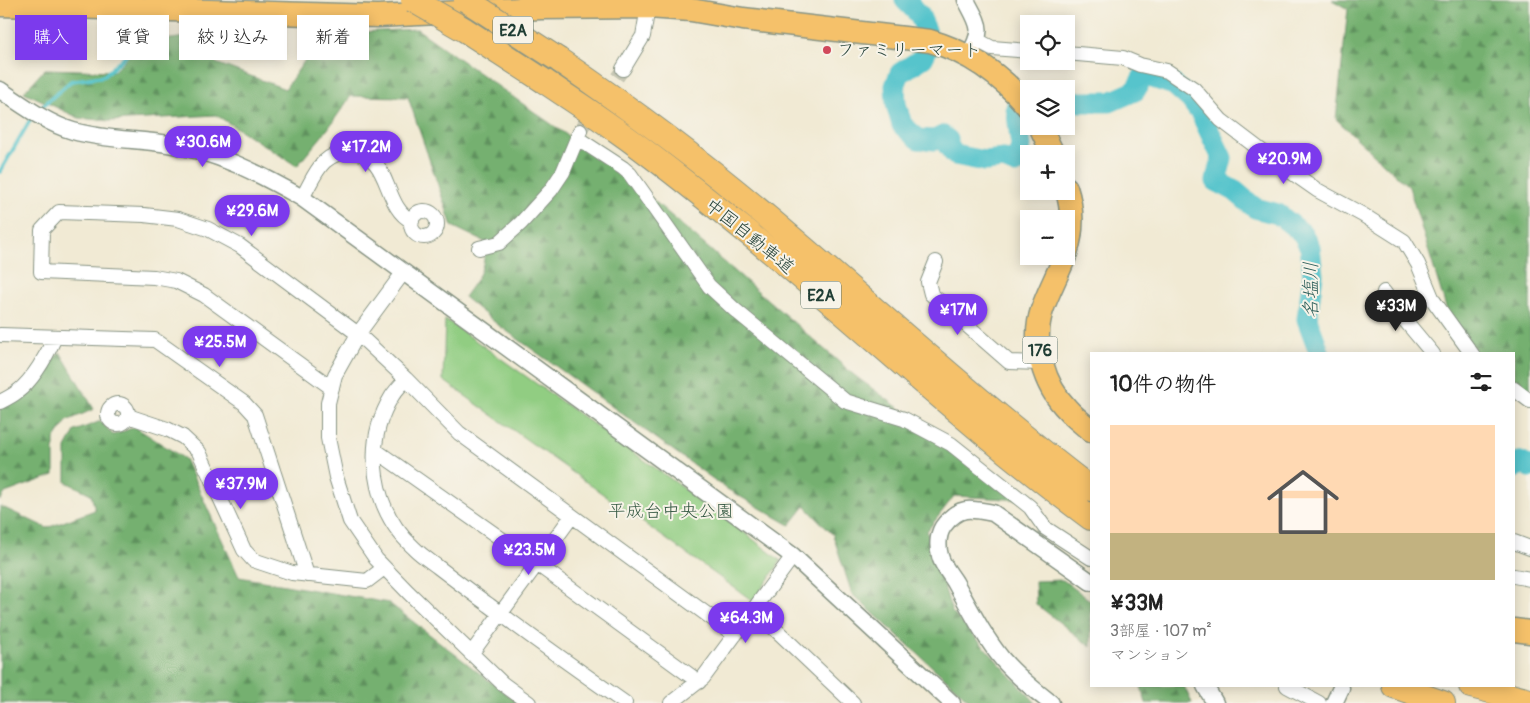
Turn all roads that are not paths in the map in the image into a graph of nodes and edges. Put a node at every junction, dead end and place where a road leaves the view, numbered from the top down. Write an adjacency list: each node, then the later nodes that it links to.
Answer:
1 (413, 0): 34 (highway, 中国自動車道 / E2A, bridge)
2 (466, 0): 32 (highway, 中国自動車道 / E2A, bridge)
3 (966, 0): 7 (street)
4 (0, 4): 6 (highway)
5 (691, 5): 6 (highway); 7 (highway)
6 (648, 7): 10 (street)
7 (973, 48): 8 (street); 12 (highway)
8 (1020, 50)
9 (1075, 54): 24 (street)
10 (623, 69)
11 (0, 90): 13 (street)
12 (1020, 98)
13 (302, 198): 14 (street); 18 (street)
14 (412, 221)
15 (479, 248): 38 (street)
16 (936, 262): 25 (street)
17 (1062, 265): 25 (highway, 176)
18 (403, 273): 20 (street); 37 (street)
19 (1384, 292): 23 (street)
20 (358, 334): 26 (street); 27 (street); 27 (street)
21 (0, 335): 22 (street)
22 (55, 337): 28 (street); 41 (street)
23 (1431, 352)
24 (1471, 352)
25 (1042, 363): 30 (highway, 176)
26 (406, 378): 31 (street); 33 (street)
27 (332, 388): 40 (street)
28 (0, 402)
29 (128, 416): 41 (street)
30 (1090, 430)
31 (375, 450): 39 (street); 46 (street)
32 (1090, 488)
33 (572, 516): 39 (street); 49 (street)
34 (1090, 517)
35 (1515, 542): 36 (street)
36 (1530, 548)
37 (793, 556): 45 (street); 61 (street)
38 (1090, 557)
39 (537, 564): 46 (street); 51 (street)
40 (384, 568): 41 (street); 50 (street)
41 (308, 575)
42 (1515, 576): 43 (street)
43 (1530, 579)
44 (1090, 581): 62 (street)
45 (754, 609): 49 (street); 60 (street)
46 (501, 614): 50 (street); 58 (street)
47 (1515, 630): 48 (highway)
48 (1530, 632)
49 (735, 635): 51 (street)
50 (472, 654): 57 (street)
51 (699, 682): 59 (street)
52 (1206, 687): 63 (street)
53 (1289, 687): 64 (street)
54 (1397, 687): 65 (highway)
55 (1475, 687): 56 (highway)
56 (1530, 701)
57 (529, 703)
58 (625, 703)
59 (671, 703)
60 (853, 703)
61 (952, 703)
62 (1051, 703)
63 (1215, 703)
64 (1319, 703)
65 (1443, 703)

